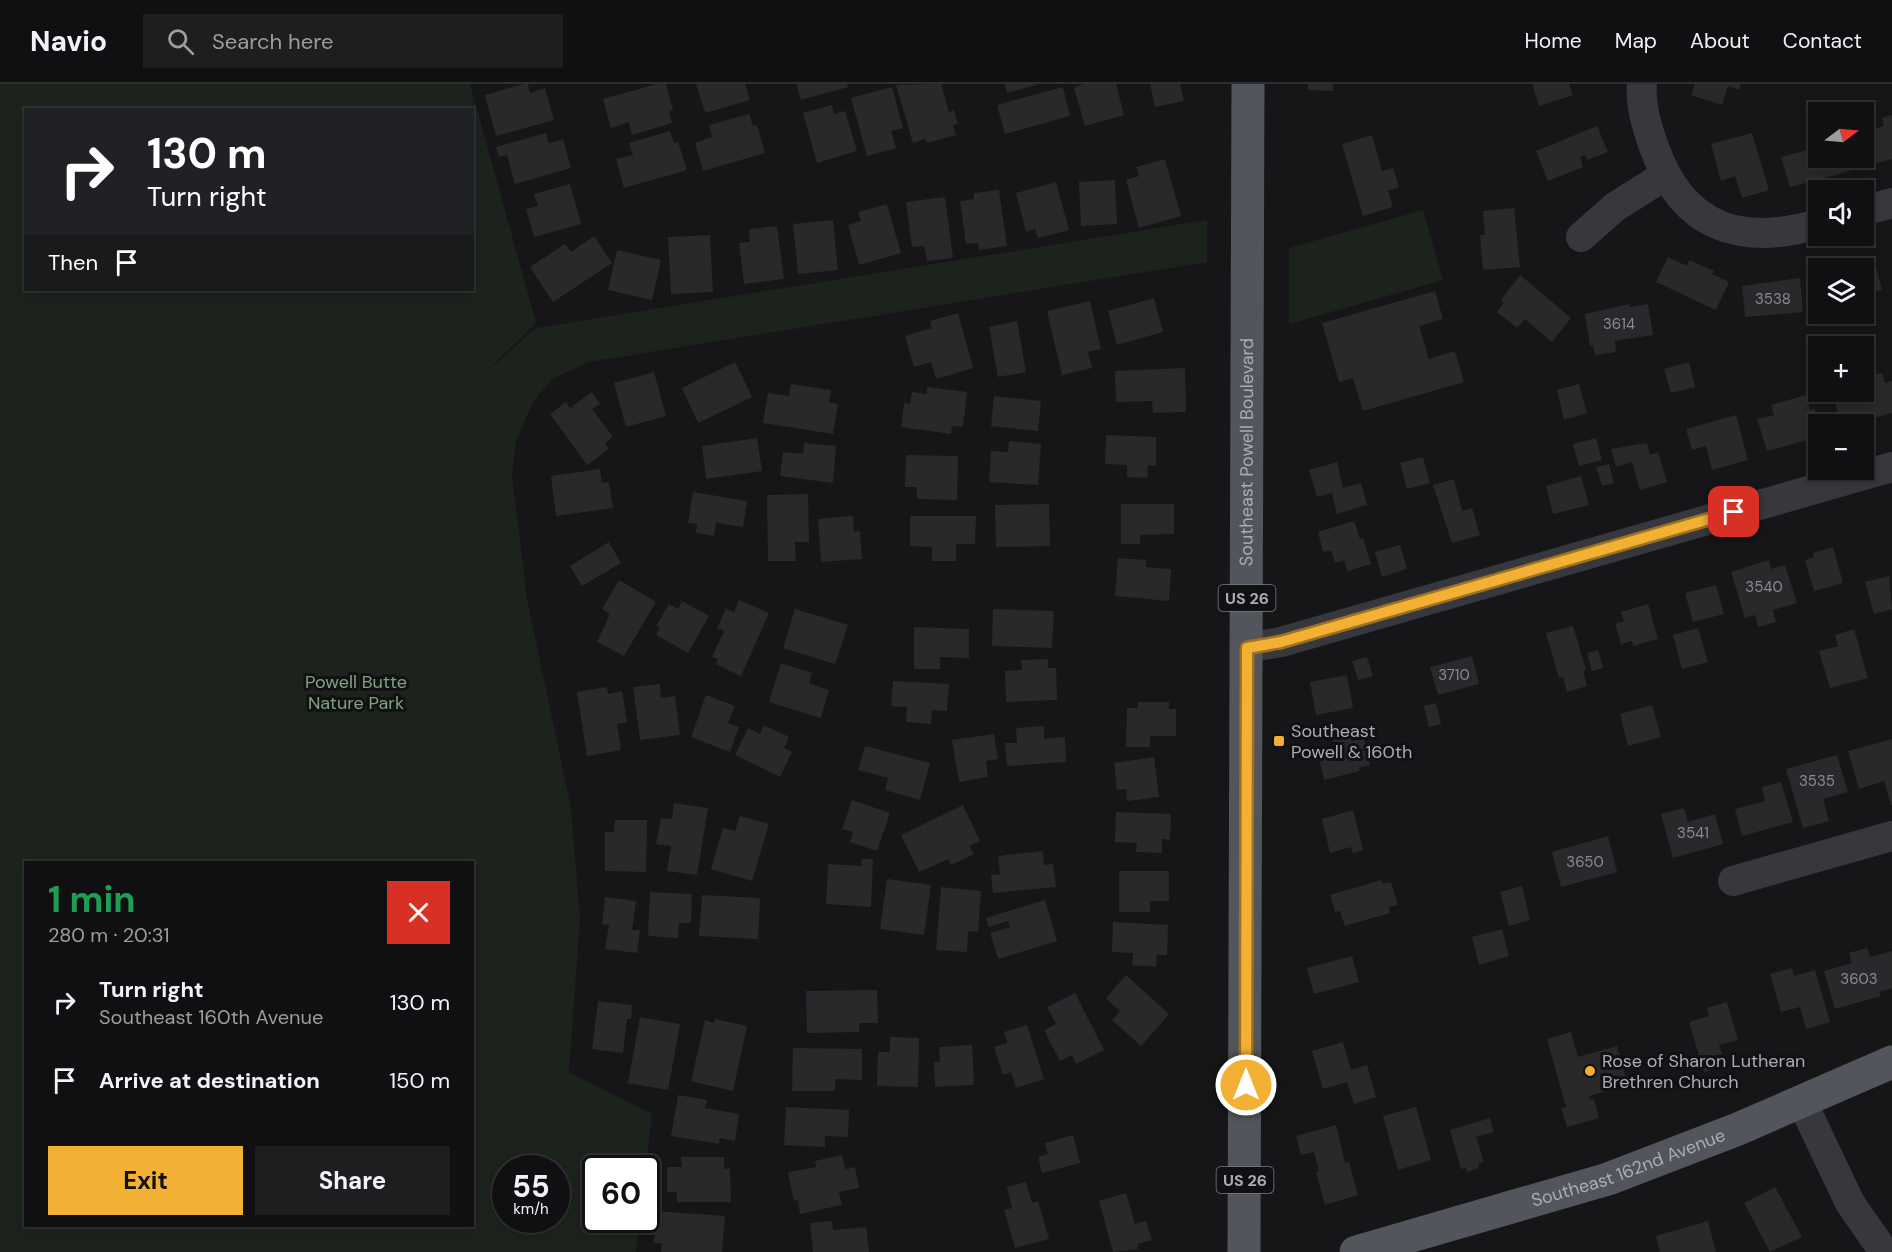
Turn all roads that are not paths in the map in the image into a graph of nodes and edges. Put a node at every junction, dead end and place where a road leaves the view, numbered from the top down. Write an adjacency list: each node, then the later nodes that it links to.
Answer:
1 (1248, 84): 9 (main road, Southeast Powell Boulevard / US 26)
2 (1642, 84): 3 (street)
3 (1664, 176): 6 (street); 7 (street)
4 (1892, 202): 5 (street)
5 (1874, 208)
6 (1808, 227)
7 (1581, 237)
8 (1892, 467): 9 (street)
9 (1247, 648): 14 (main road, Southeast Powell Boulevard / US 26)
10 (1892, 836): 11 (street)
11 (1733, 881)
12 (1892, 1062): 13 (main road, Southeast 162nd Avenue)
13 (1802, 1102): 15 (main road, Southeast 162nd Avenue); 16 (street)
14 (1245, 1252)
15 (1356, 1252)
16 (1884, 1252)

